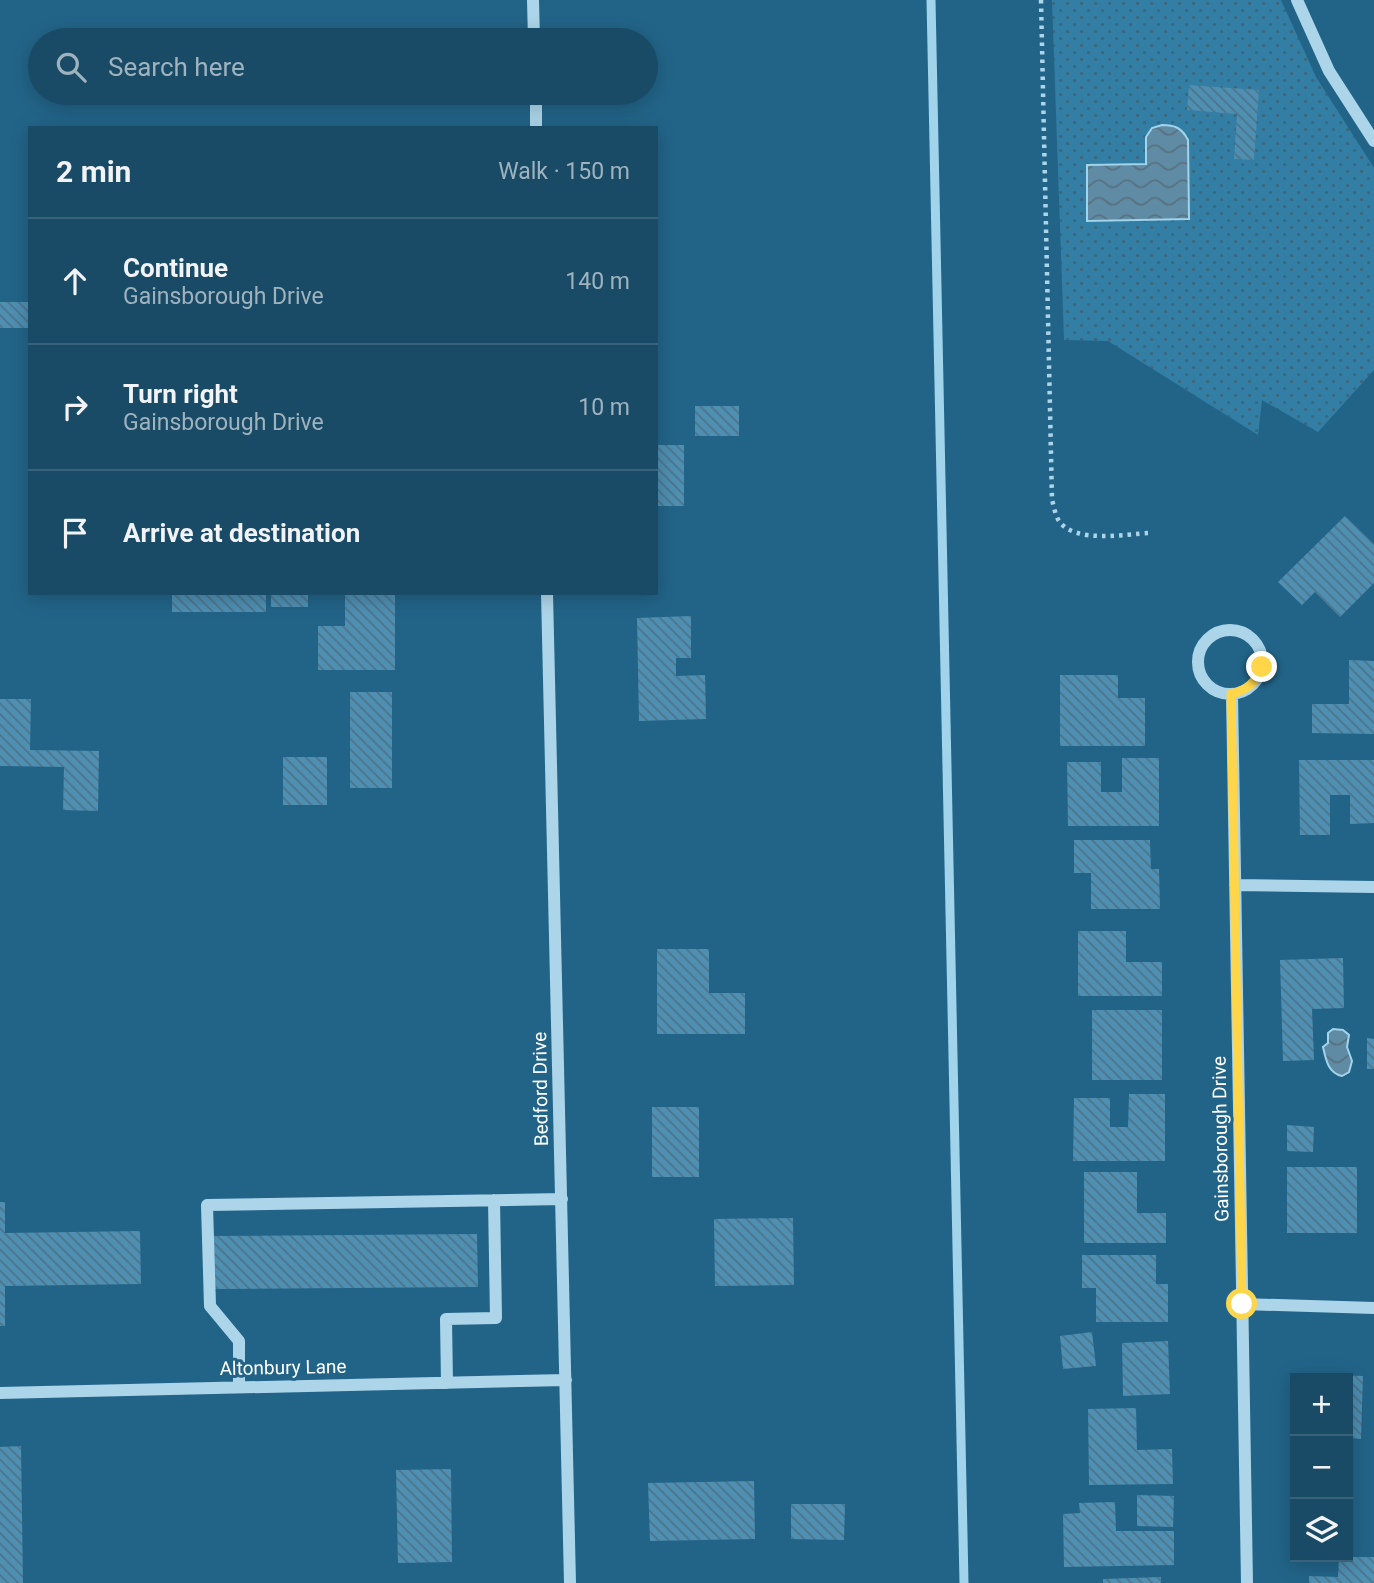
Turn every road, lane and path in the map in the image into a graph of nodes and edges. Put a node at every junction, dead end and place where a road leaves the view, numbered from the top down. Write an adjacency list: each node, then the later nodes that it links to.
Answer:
1 (533, 0): 4 (street)
2 (1041, 0): 8 (path)
3 (1297, 0): 7 (street)
4 (534, 28)
5 (536, 105): 6 (street)
6 (537, 126)
7 (1374, 141)
8 (1150, 533)
9 (547, 595): 13 (street, Bedford Drive)
10 (1231, 694): 10 (street); 11 (street, Gainsborough Drive)
11 (1235, 885): 12 (street); 15 (street, Gainsborough Drive)
12 (1374, 887)
13 (562, 1199): 14 (street); 17 (street, Bedford Drive)
14 (494, 1200): 18 (street); 19 (street)
15 (1242, 1304): 16 (street); 22 (street, Gainsborough Drive)
16 (1374, 1308)
17 (566, 1380): 18 (street, Altonbury Lane); 21 (street, Bedford Drive)
18 (447, 1383): 19 (street, Altonbury Lane)
19 (240, 1387): 20 (street, Altonbury Lane)
20 (0, 1392)
21 (570, 1583)
22 (1247, 1583)

